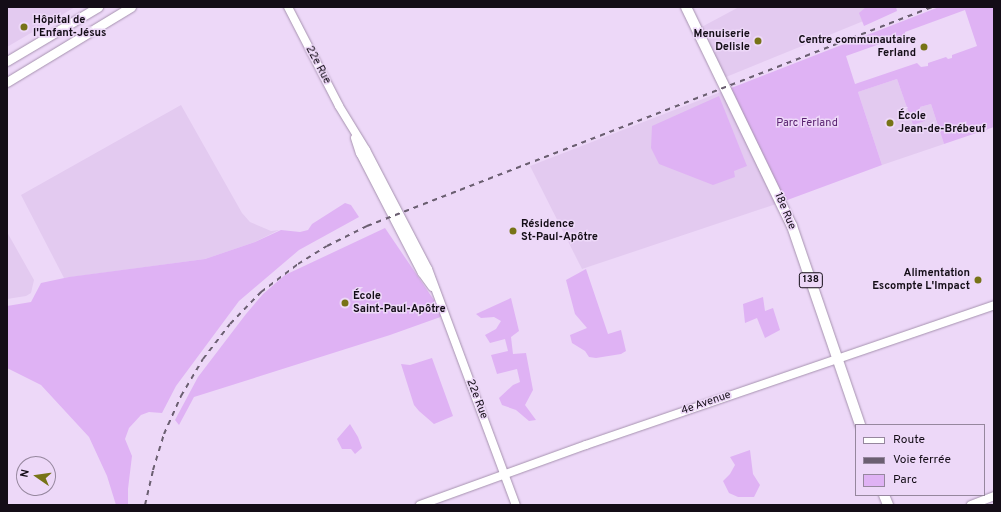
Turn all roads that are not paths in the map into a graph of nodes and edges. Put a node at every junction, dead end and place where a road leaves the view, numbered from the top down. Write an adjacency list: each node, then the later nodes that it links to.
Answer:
1 (98, 7): 5 (main road)
2 (131, 7): 6 (main road)
3 (288, 7): 10 (street, 22e Rue)
4 (686, 7): 8 (main road, 18e Rue / 138)
5 (7, 61)
6 (7, 82)
7 (994, 305): 8 (street, 4e Avenue)
8 (837, 359): 9 (main road, 18e Rue / 138); 10 (street, 4e Avenue)
9 (860, 424)
10 (505, 473): 13 (street, 4e Avenue); 14 (street, 22e Rue)
11 (994, 496): 12 (street)
12 (975, 504)
13 (420, 505)
14 (516, 505)

